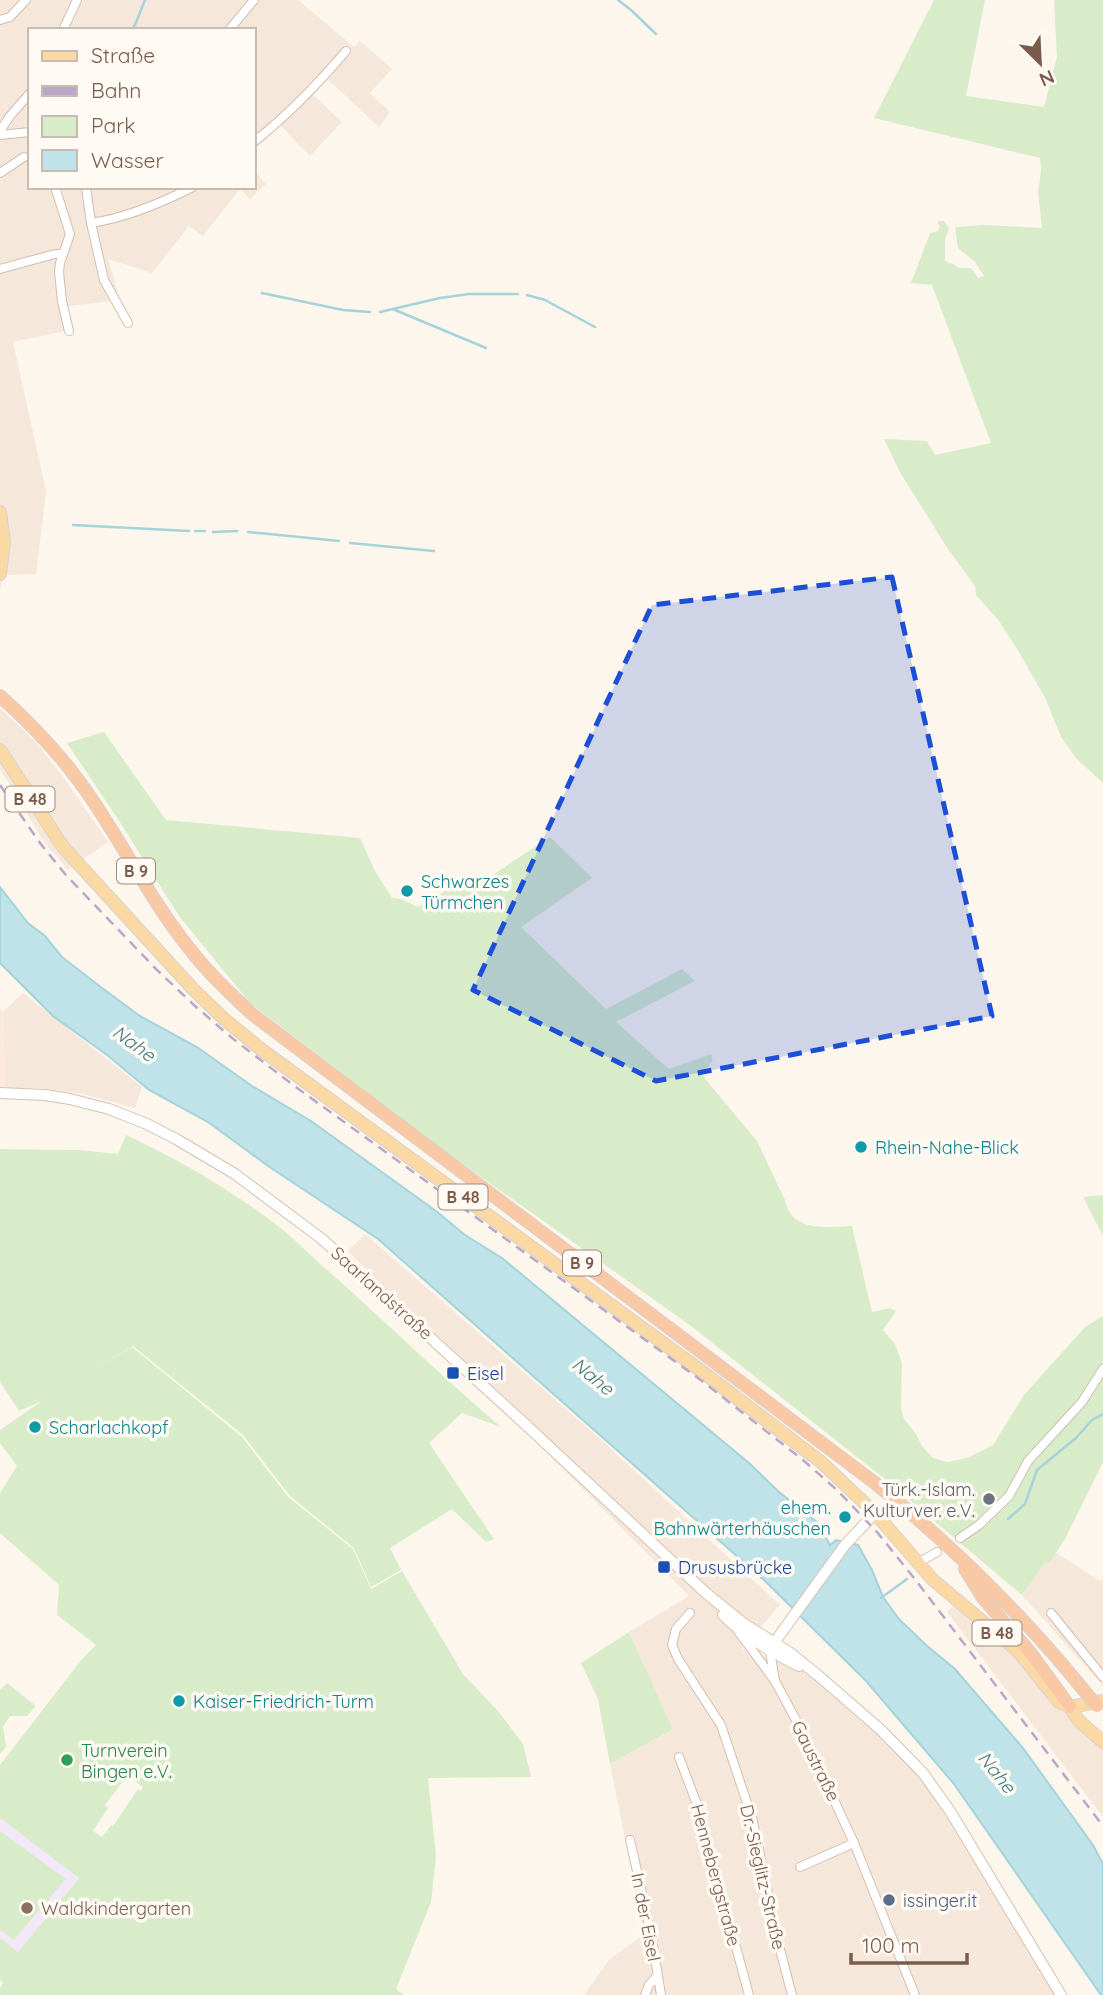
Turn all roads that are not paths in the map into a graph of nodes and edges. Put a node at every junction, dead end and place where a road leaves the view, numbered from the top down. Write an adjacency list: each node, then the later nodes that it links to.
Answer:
1 (26, 0): 4 (street)
2 (77, 0): 5 (street)
3 (254, 0): 6 (street)
4 (0, 20)
5 (64, 28)
6 (231, 28)
7 (346, 51): 11 (street)
8 (28, 95): 10 (street)
9 (28, 132): 10 (street)
10 (0, 133)
11 (256, 140)
12 (23, 157): 13 (street)
13 (0, 173)
14 (56, 189): 18 (street)
15 (86, 189): 17 (street)
16 (189, 189): 17 (street)
17 (91, 223): 20 (street)
18 (63, 254): 19 (street); 21 (street)
19 (0, 269)
20 (128, 323)
21 (69, 331)
22 (0, 512): 23 (main road)
23 (0, 574)
24 (0, 696): 31 (highway, B 9)
25 (0, 750): 28 (main road, B 48)
26 (0, 1093): 33 (main road, Saarlandstraße)
27 (1103, 1369): 29 (street)
28 (876, 1513): 32 (main road, B 48); 37 (main road)
29 (960, 1538)
30 (937, 1552): 32 (street)
31 (956, 1554): 43 (highway); 44 (highway, B 9, bridge)
32 (918, 1563): 43 (main road, B 48)
33 (707, 1594): 36 (main road, Saarlandstraße); 37 (main road, Saarlandstraße)
34 (690, 1613): 51 (street, Dr.-Sieglitz-Straße)
35 (1051, 1613): 41 (street)
36 (734, 1626): 37 (main road, Saarlandstraße); 39 (street, Gaustraße)
37 (773, 1647): 38 (main road); 39 (street); 40 (main road); 42 (street, Gaustraße)
38 (790, 1662): 40 (main road); 42 (street)
39 (764, 1668): 42 (street, Gaustraße)
40 (820, 1677): 57 (main road)
41 (1103, 1677)
42 (774, 1679): 48 (street, Gaustraße)
43 (1070, 1707): 44 (main road); 45 (main road, B 48)
44 (1102, 1710)
45 (1103, 1742)
46 (679, 1756): 54 (street, Hennebergstraße)
47 (630, 1840): 50 (street, In der Eisel)
48 (854, 1843): 49 (street); 56 (street, Gaustraße)
49 (800, 1867)
50 (657, 1976): 52 (street); 53 (street, In der Eisel)
51 (791, 1990): 55 (street)
52 (645, 1995)
53 (661, 1995)
54 (750, 1995)
55 (784, 1995)
56 (915, 1995)
57 (1061, 1995)

